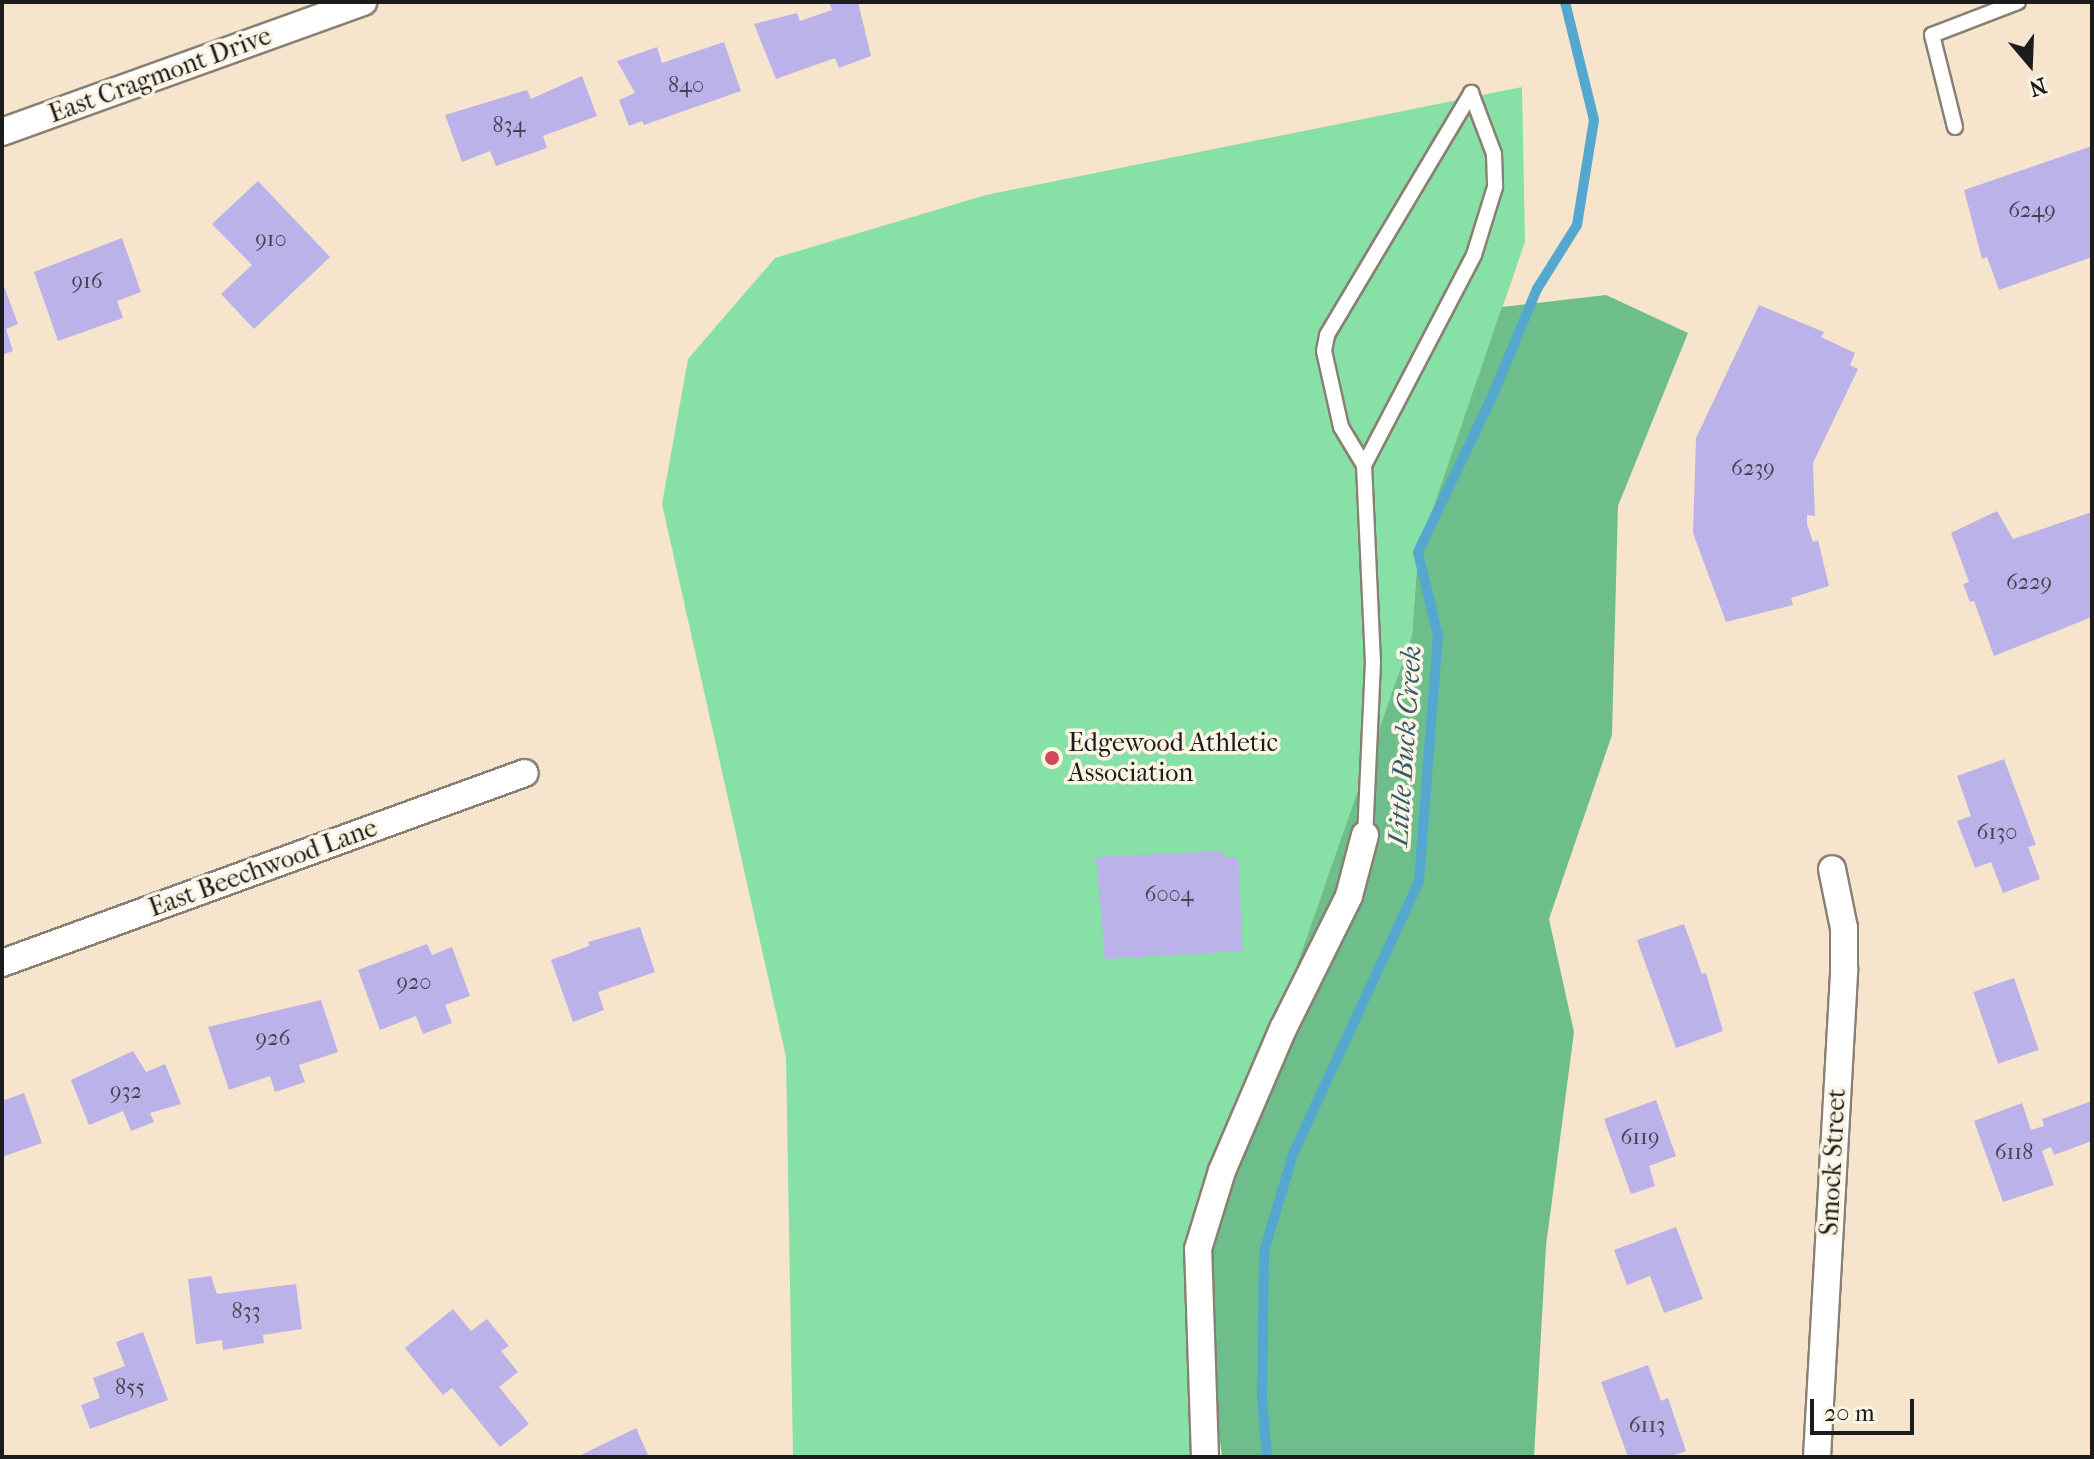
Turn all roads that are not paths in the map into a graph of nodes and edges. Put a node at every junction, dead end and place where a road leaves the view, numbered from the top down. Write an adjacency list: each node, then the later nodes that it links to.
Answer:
1 (363, 2): 4 (street, East Cragmont Drive)
2 (2018, 2): 3 (lane)
3 (1955, 127)
4 (2, 132)
5 (1364, 465): 5 (lane); 7 (lane)
6 (525, 773): 9 (street, East Beechwood Lane)
7 (1365, 835): 10 (street)
8 (1832, 869): 11 (street, Smock Street)
9 (2, 963)
10 (1205, 1457)
11 (1817, 1457)

